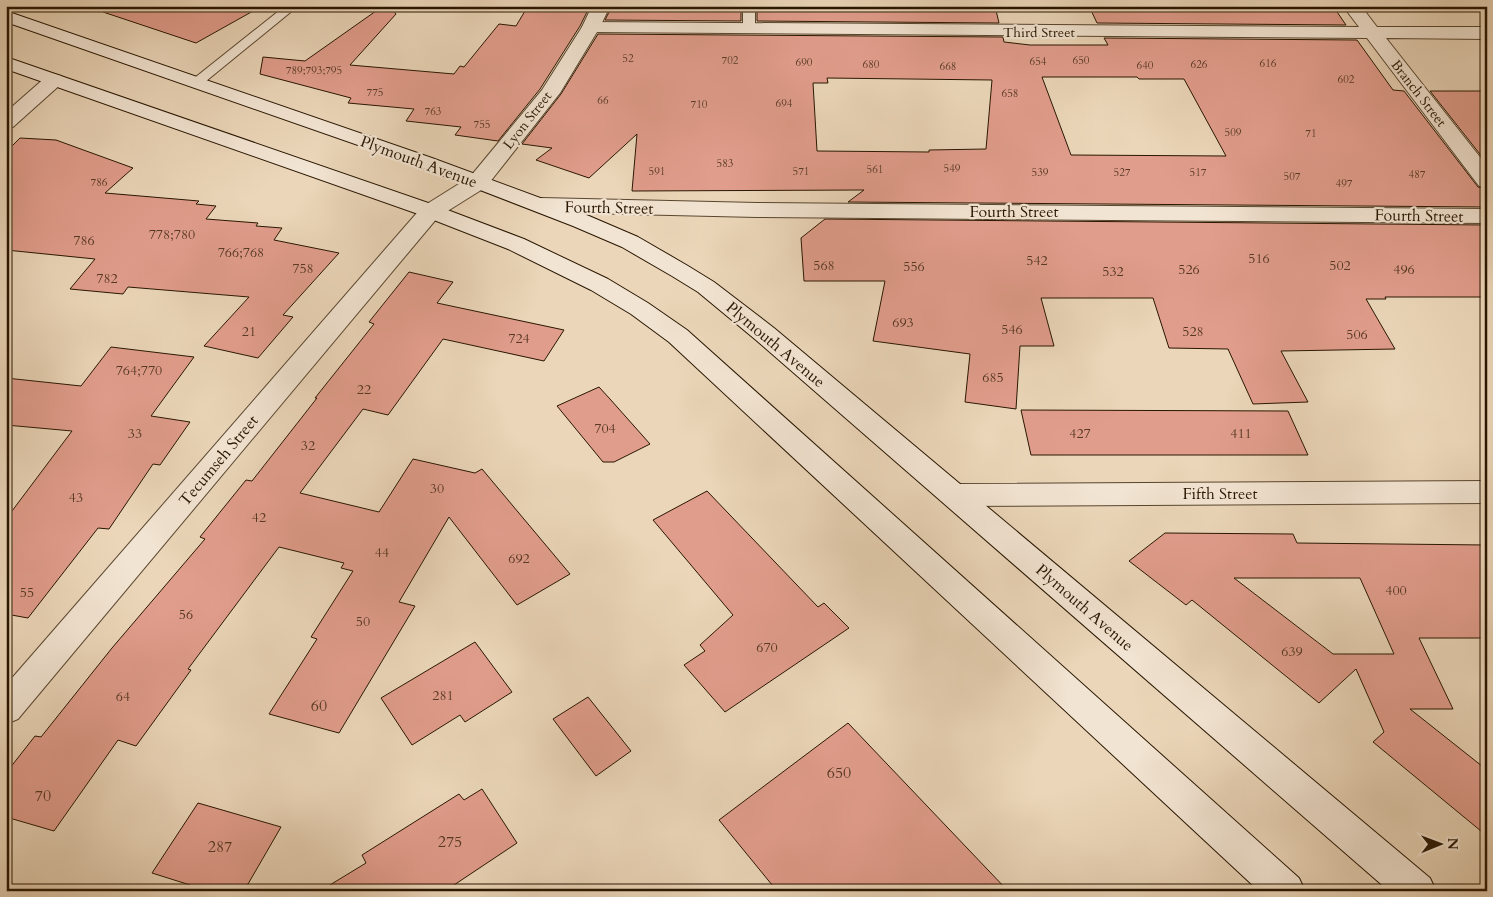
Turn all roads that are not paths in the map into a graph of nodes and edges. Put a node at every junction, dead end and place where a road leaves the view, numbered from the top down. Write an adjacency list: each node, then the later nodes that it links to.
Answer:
1 (293, 6): 12 (lane)
2 (602, 6): 6 (street, Lyon Street)
3 (749, 6): 7 (lane)
4 (1352, 6): 8 (street, Branch Street)
5 (6, 16): 12 (street, Plymouth Avenue)
6 (591, 28): 7 (street, Third Street); 15 (street, Lyon Street)
7 (749, 29): 8 (street, Third Street)
8 (1374, 34): 9 (street, Third Street); 14 (street, Branch Street)
9 (1487, 34)
10 (6, 63): 11 (street)
11 (54, 80): 13 (street); 17 (street)
12 (196, 82): 15 (street, Plymouth Avenue)
13 (6, 123)
14 (1487, 181)
15 (478, 182): 16 (street, Plymouth Avenue); 17 (street, Lyon Street)
16 (541, 205): 18 (street, Fourth Street); 20 (street, Plymouth Avenue)
17 (430, 212): 21 (street, Tecumseh Street); 22 (street)
18 (1487, 216)
19 (1487, 492): 20 (street, Fifth Street)
20 (954, 495): 23 (street, Plymouth Avenue)
21 (6, 709)
22 (1286, 891)
23 (1417, 891)

